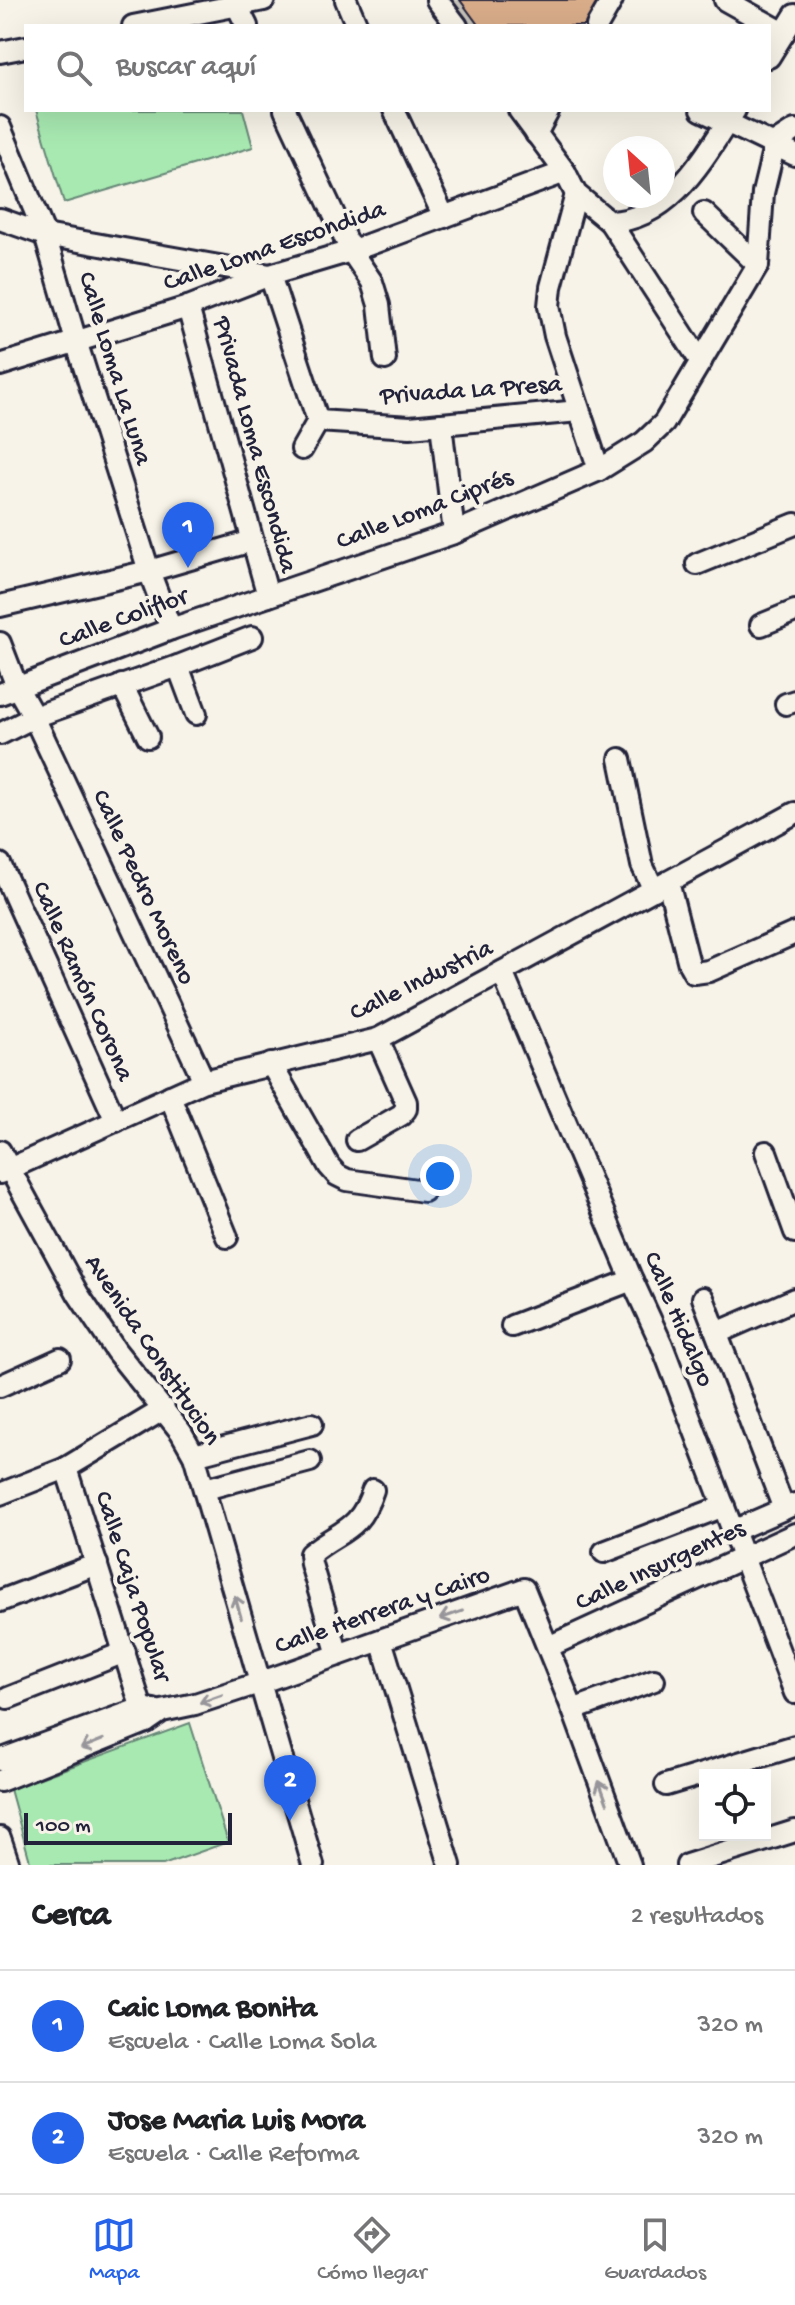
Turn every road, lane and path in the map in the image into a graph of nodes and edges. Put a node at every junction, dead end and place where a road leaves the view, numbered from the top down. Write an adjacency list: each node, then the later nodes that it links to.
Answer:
1 (264, 0): 6 (street)
2 (346, 0): 9 (street)
3 (437, 0): 10 (street)
4 (612, 0): 11 (street)
5 (725, 0): 12 (street)
6 (236, 3): 7 (street); 8 (street)
7 (142, 24)
8 (246, 24)
9 (356, 24)
10 (455, 24)
11 (598, 24)
12 (790, 24): 15 (street)
13 (24, 47): 14 (street)
14 (0, 52)
15 (771, 54)
16 (286, 112): 33 (street)
17 (395, 112): 29 (street)
18 (520, 112): 23 (street)
19 (548, 112): 23 (street)
20 (730, 116): 24 (street); 31 (street)
21 (0, 127): 32 (street, Calle Loma La Luna)
22 (795, 130): 24 (street)
23 (536, 134): 26 (street)
24 (775, 143): 25 (street); 34 (street)
25 (795, 155)
26 (565, 172): 27 (street); 29 (street, Calle Loma Escondida)
27 (576, 194): 31 (street); 41 (street)
28 (704, 213): 34 (street)
29 (444, 217): 33 (street, Calle Loma Escondida)
30 (0, 219): 32 (street)
31 (610, 222): 39 (street)
32 (45, 235): 35 (street); 37 (street, Calle Loma La Luna)
33 (351, 251): 35 (street, Calle Loma Escondida); 38 (street)
34 (758, 265): 39 (street, Calle Loma Ciprés)
35 (270, 275): 36 (street, Calle Loma Escondida); 42 (street)
36 (188, 307): 37 (street, Calle Loma Escondida); 48 (street, Privada Loma Escondida)
37 (76, 341): 40 (street, Calle Loma Escondida); 50 (street, Calle Loma La Luna)
38 (385, 359)
39 (701, 362): 45 (street, Calle Loma Ciprés)
40 (0, 365)
41 (579, 411): 43 (street, Privada La Presa); 45 (street)
42 (318, 421): 43 (street, Privada La Presa); 44 (street)
43 (441, 424): 47 (street)
44 (302, 449)
45 (599, 470): 47 (street, Calle Loma Ciprés)
46 (795, 524): 49 (street)
47 (454, 533): 51 (street, Calle Loma Ciprés)
48 (252, 541): 50 (street); 51 (street, Privada Loma Escondida)
49 (697, 564)
50 (149, 571): 52 (street); 55 (street, Calle Loma La Luna)
51 (268, 596): 55 (street, Calle Coliflor)
52 (0, 606)
53 (795, 611): 54 (street)
54 (761, 625)
55 (171, 629): 60 (street, Calle Coliflor)
56 (252, 637): 58 (street)
57 (0, 643): 60 (street, Calle Pedro Moreno)
58 (178, 666): 59 (street); 61 (street)
59 (122, 685): 62 (street); 64 (street)
60 (8, 691): 62 (street, Calle Pedro Moreno)
61 (196, 714)
62 (34, 717): 63 (street); 73 (street, Calle Pedro Moreno)
63 (0, 734)
64 (148, 737)
65 (620, 759): 68 (street)
66 (795, 813): 68 (street, Calle Industria)
67 (0, 864): 75 (street, Calle Ramón Corona)
68 (661, 886): 69 (street); 70 (street, Calle Industria)
69 (795, 933)
70 (502, 972): 71 (street, Calle Industria); 82 (street, Calle Hidalgo)
71 (378, 1039): 72 (street, Calle Industria); 76 (street)
72 (271, 1064): 73 (street, Calle Industria); 79 (street)
73 (204, 1081): 74 (street, Calle Industria)
74 (170, 1096): 75 (street, Calle Industria); 81 (street)
75 (116, 1121): 78 (street, Calle Industria)
76 (357, 1140)
77 (766, 1152): 80 (street)
78 (3, 1164): 89 (street, Avenida Constitucion)
79 (424, 1191)
80 (795, 1232)
81 (227, 1237)
82 (632, 1280): 85 (street); 97 (street, Calle Hidalgo)
83 (703, 1298): 86 (street)
84 (795, 1299): 86 (street)
85 (512, 1326)
86 (717, 1333): 98 (street)
87 (60, 1359): 88 (street)
88 (0, 1386)
89 (164, 1409): 91 (street, Avenida Constitucion); 93 (street)
90 (312, 1424): 91 (street)
91 (194, 1455): 94 (street, Avenida Constitucion)
92 (310, 1461): 94 (street)
93 (66, 1468): 96 (street); 103 (street, Calle Caja Popular)
94 (205, 1489): 110 (street, Avenida Constitucion, one-way to 94)
95 (373, 1490): 108 (street)
96 (0, 1494)
97 (724, 1506): 99 (street, Calle Hidalgo); 101 (street)
98 (790, 1506): 99 (street)
99 (733, 1531): 102 (street, Calle Hidalgo)
100 (795, 1534): 102 (street, Calle Insurgentes)
101 (604, 1552)
102 (743, 1558): 106 (street, Calle Insurgentes); 111 (street, Calle Hidalgo)
103 (97, 1564): 104 (street); 107 (street, Calle Caja Popular)
104 (0, 1601)
105 (381, 1640): 106 (street, Calle Herrera y Cairo, one-way to 105); 108 (street, Calle Herrera y Cairo); 123 (street)
106 (548, 1647): 113 (street)
107 (125, 1652): 112 (street); 114 (street, Calle Caja Popular)
108 (338, 1655): 110 (street, Calle Herrera y Cairo)
109 (654, 1680): 113 (street)
110 (259, 1683): 114 (street, Calle Herrera y Cairo, one-way to 114); 122 (street, Avenida Constitucion)
111 (795, 1693)
112 (8, 1698)
113 (573, 1710): 124 (street, one-way to 113)
114 (150, 1714): 116 (street); 117 (street, one-way to 117)
115 (795, 1746): 118 (street)
116 (0, 1760)
117 (0, 1781)
118 (666, 1785)
119 (795, 1831): 125 (street)
120 (0, 1838): 121 (street)
121 (9, 1865)
122 (313, 1865)
123 (450, 1865)
124 (630, 1865)
125 (687, 1865)

